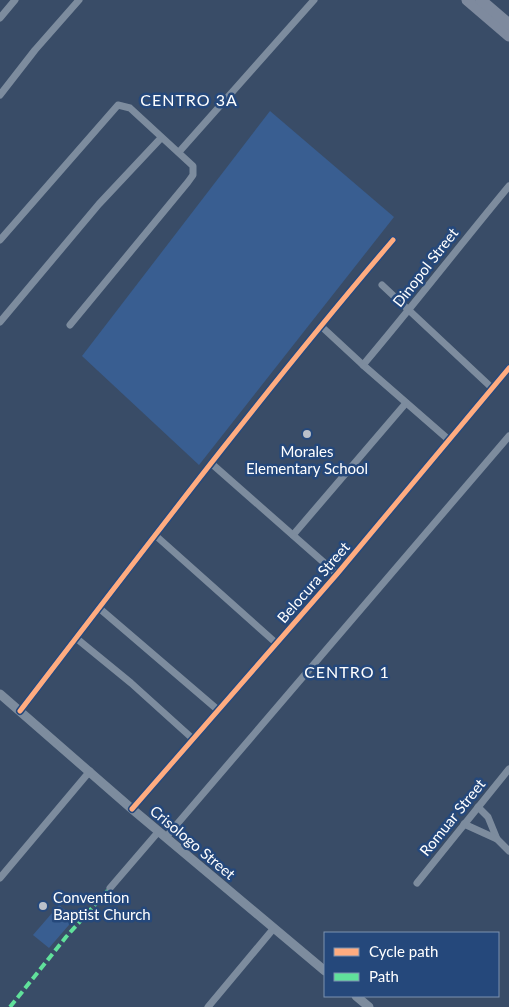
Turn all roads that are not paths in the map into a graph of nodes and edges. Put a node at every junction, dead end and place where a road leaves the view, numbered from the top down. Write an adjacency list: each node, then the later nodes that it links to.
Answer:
1 (15, 0): 6 (street)
2 (79, 0): 9 (street)
3 (314, 0): 11 (street)
4 (467, 0): 8 (highway)
5 (481, 0): 7 (highway)
6 (0, 18)
7 (509, 24)
8 (509, 36)
9 (0, 95)
10 (161, 138): 11 (street); 13 (street); 17 (street)
11 (179, 152): 18 (street)
12 (509, 186): 16 (street, Dinopol Street)
13 (0, 240)
14 (393, 240): 19 (street)
15 (382, 285): 16 (street)
16 (408, 311): 20 (street, Dinopol Street); 22 (street)
17 (0, 322)
18 (70, 325)
19 (322, 326): 20 (street); 26 (street)
20 (363, 365): 23 (street)
21 (509, 368): 22 (street, Belocura Street)
22 (492, 388): 25 (street, Belocura Street)
23 (406, 403): 25 (street); 28 (street)
24 (509, 436): 42 (street)
25 (449, 440): 29 (street, Belocura Street)
26 (212, 464): 27 (street); 28 (street)
27 (155, 535): 30 (street); 32 (street)
28 (293, 535): 29 (street)
29 (337, 574): 32 (street, Belocura Street)
30 (100, 608): 31 (street); 34 (street)
31 (76, 638): 35 (street); 36 (street)
32 (276, 644): 34 (street, Belocura Street)
33 (0, 694): 35 (street, Crisologo Street)
34 (218, 710): 36 (street, Belocura Street)
35 (20, 711): 38 (street, Crisologo Street)
36 (193, 739): 40 (street, Belocura Street)
37 (509, 768): 39 (street, Romuar Street)
38 (90, 771): 40 (street, Crisologo Street); 45 (street)
39 (478, 806): 41 (street, Romuar Street); 43 (street)
40 (132, 809): 42 (street, Crisologo Street)
41 (464, 824): 43 (street); 46 (street, Romuar Street)
42 (162, 834): 47 (street); 48 (street, Crisologo Street)
43 (498, 839): 44 (street)
44 (509, 851)
45 (0, 878)
46 (417, 883)
47 (110, 888)
48 (274, 928): 49 (street, Crisologo Street); 51 (street)
49 (324, 969)
50 (357, 997): 52 (street)
51 (208, 1007)
52 (369, 1007)

